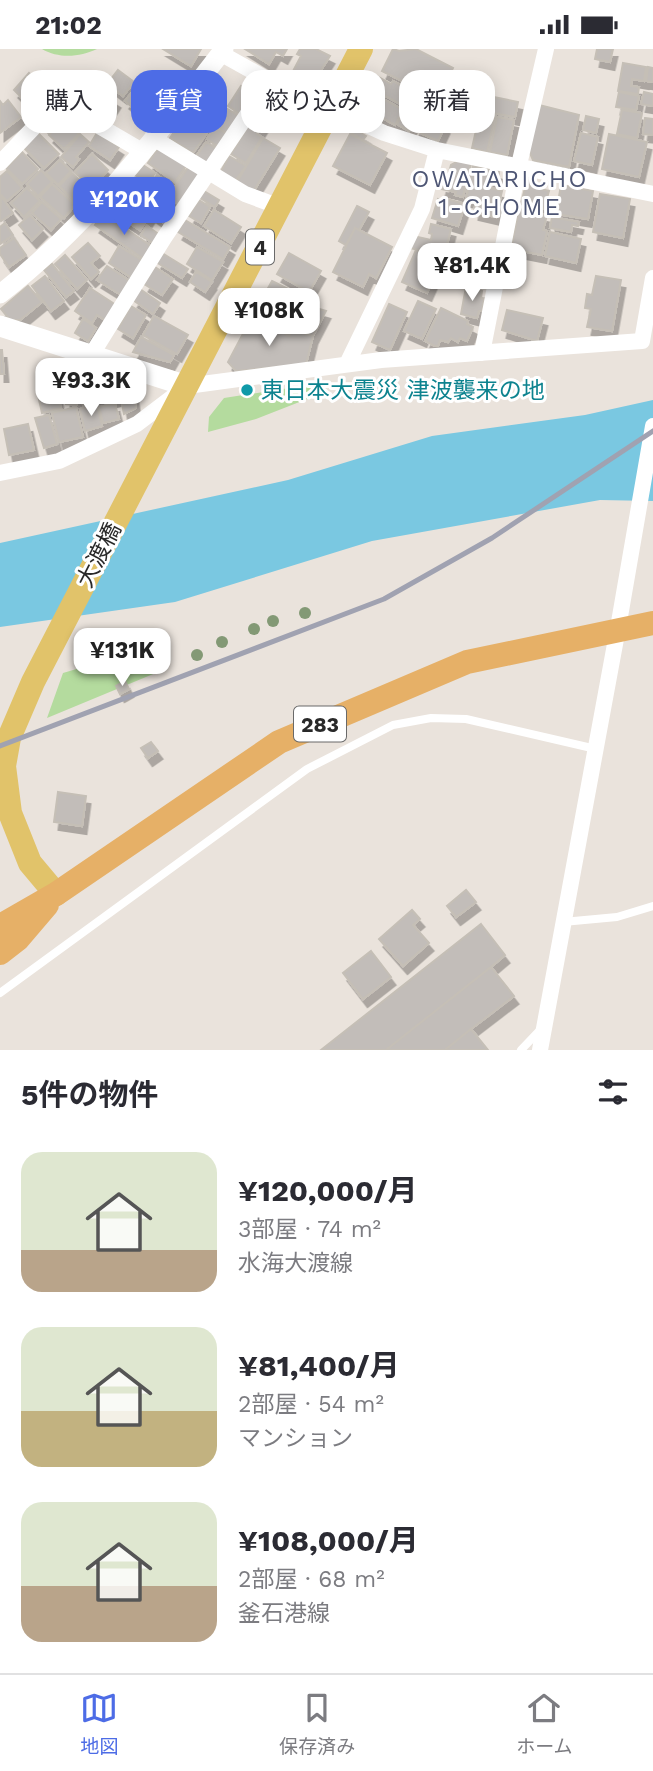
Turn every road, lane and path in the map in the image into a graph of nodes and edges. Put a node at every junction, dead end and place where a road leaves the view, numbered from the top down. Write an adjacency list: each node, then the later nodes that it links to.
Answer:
1 (360, 49): 5 (main road, 4)
2 (547, 49): 12 (street)
3 (222, 51): 4 (street); 9 (street)
4 (252, 70)
5 (350, 70)
6 (241, 125): 13 (street)
7 (319, 133): 15 (main road, 4)
8 (384, 133): 10 (street)
9 (148, 145): 11 (street); 13 (street); 17 (street)
10 (437, 150): 12 (street); 21 (street)
11 (0, 163)
12 (519, 165): 14 (street); 19 (street)
13 (209, 173): 15 (street); 20 (street)
14 (653, 194)
15 (280, 207): 22 (main road, 4)
16 (653, 278): 19 (street)
17 (0, 294)
18 (0, 326): 20 (main road)
19 (482, 353): 21 (street)
20 (92, 355): 22 (main road)
21 (347, 364): 22 (street)
22 (187, 386): 24 (street); 28 (main road, 大渡橋 / 4)
23 (653, 426): 26 (street)
24 (0, 473)
25 (653, 623): 26 (highway, 283)
26 (618, 628): 27 (street); 28 (highway, 283)
27 (596, 749): 30 (street); 33 (lane)
28 (57, 894): 31 (highway, 283); 32 (highway, 283)
29 (653, 906): 30 (lane)
30 (563, 922): 34 (street)
31 (0, 926)
32 (0, 953)
33 (0, 993)
34 (543, 1027): 35 (lane); 36 (street)
35 (521, 1050)
36 (540, 1050)

